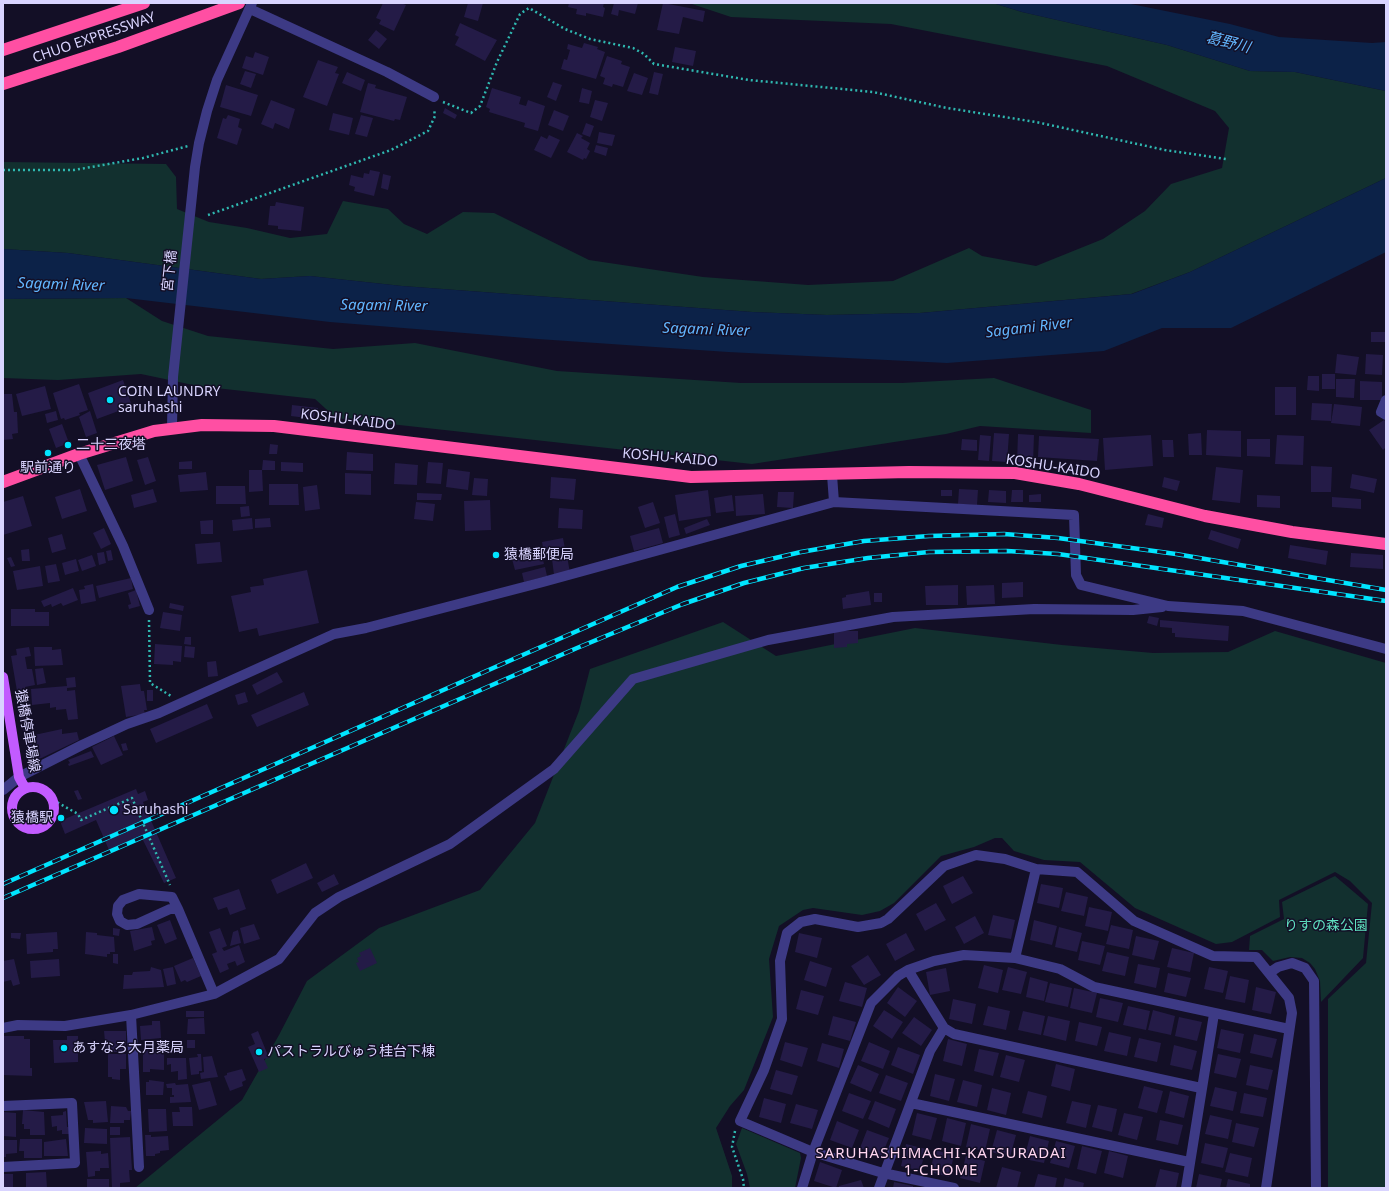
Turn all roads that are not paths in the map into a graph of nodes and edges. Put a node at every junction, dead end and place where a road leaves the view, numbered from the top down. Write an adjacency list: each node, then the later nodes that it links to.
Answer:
1 (144, 3): 3 (highway, CHUO EXPRESSWAY)
2 (247, 5): 4 (highway, CHUO EXPRESSWAY); 5 (street); 8 (street, 宮下橋)
3 (3, 50)
4 (3, 84)
5 (434, 98)
6 (1386, 400): 7 (street)
7 (1386, 416)
8 (172, 427): 9 (highway, KOSHU-KAIDO); 10 (highway, KOSHU-KAIDO)
9 (79, 454): 11 (highway, KOSHU-KAIDO); 15 (street)
10 (832, 475): 12 (street); 13 (highway, KOSHU-KAIDO)
11 (3, 482)
12 (834, 502): 14 (street); 18 (street)
13 (1386, 544)
14 (1168, 606): 16 (street); 26 (street)
15 (149, 610)
16 (1386, 649)
17 (3, 677): 18 (main road, 猿橋停車場線)
18 (19, 778): 19 (main road, 猿橋停車場線); 20 (street)
19 (25, 788): 19 (main road, 猿橋停車場線)
20 (3, 790)
21 (1036, 870): 23 (street); 25 (street); 35 (street)
22 (178, 909): 22 (street); 26 (street)
23 (1015, 958): 24 (street); 27 (street)
24 (908, 970): 30 (street); 35 (street)
25 (1269, 973): 31 (street); 45 (street)
26 (214, 994): 28 (street)
27 (1214, 1014): 31 (street); 32 (street)
28 (131, 1015): 29 (street); 38 (street)
29 (3, 1028)
30 (944, 1028): 32 (street); 33 (street)
31 (1289, 1029): 44 (street)
32 (1201, 1088): 36 (street)
33 (911, 1103): 36 (street); 39 (street)
34 (3, 1106): 37 (street)
35 (813, 1152): 39 (street); 40 (street)
36 (1189, 1162): 43 (street)
37 (3, 1167)
38 (139, 1168)
39 (883, 1173): 41 (street); 42 (street)
40 (802, 1188)
41 (879, 1188)
42 (954, 1188)
43 (1186, 1188)
44 (1266, 1188)
45 (1316, 1188)

